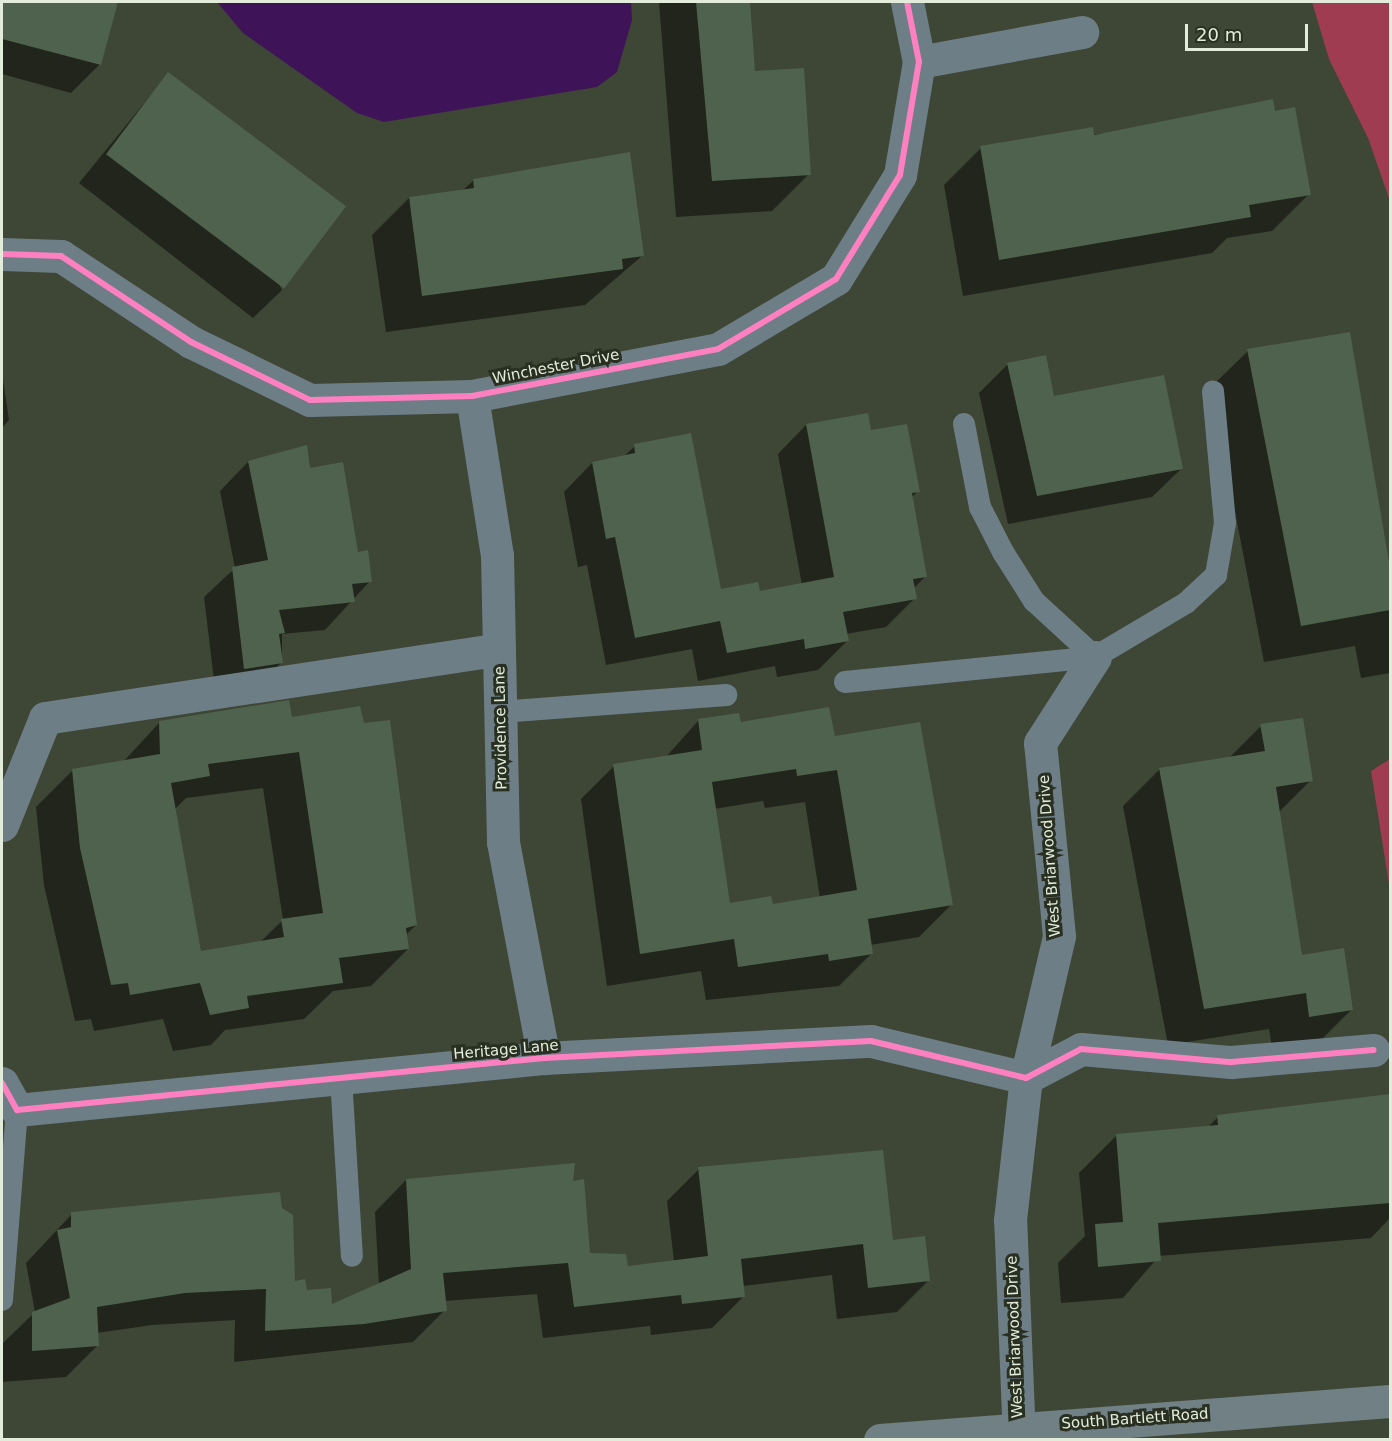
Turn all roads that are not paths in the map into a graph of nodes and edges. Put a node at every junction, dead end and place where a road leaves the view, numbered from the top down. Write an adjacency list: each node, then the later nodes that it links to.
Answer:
1 (907, 2): 3 (street, Winchester Drive)
2 (1082, 32): 3 (street)
3 (919, 62): 6 (street, Winchester Drive)
4 (2, 254): 6 (street, Winchester Drive)
5 (1213, 392): 9 (lane)
6 (472, 396): 8 (street, Providence Lane)
7 (964, 424): 9 (lane)
8 (499, 649): 12 (street, Providence Lane); 13 (street)
9 (1095, 657): 10 (lane); 17 (street, West Briarwood Drive)
10 (844, 682)
11 (726, 695): 12 (lane)
12 (500, 712): 15 (street, Providence Lane)
13 (2, 825)
14 (1373, 1050): 17 (street)
15 (544, 1058): 16 (street, Heritage Lane); 17 (street, Heritage Lane)
16 (341, 1078): 18 (street, Heritage Lane); 19 (lane)
17 (1026, 1078): 22 (street, West Briarwood Drive)
18 (9, 1096): 20 (lane)
19 (352, 1256)
20 (2, 1300)
21 (1390, 1401): 22 (main road, South Bartlett Road)
22 (1018, 1433): 23 (main road, South Bartlett Road)
23 (880, 1440)

